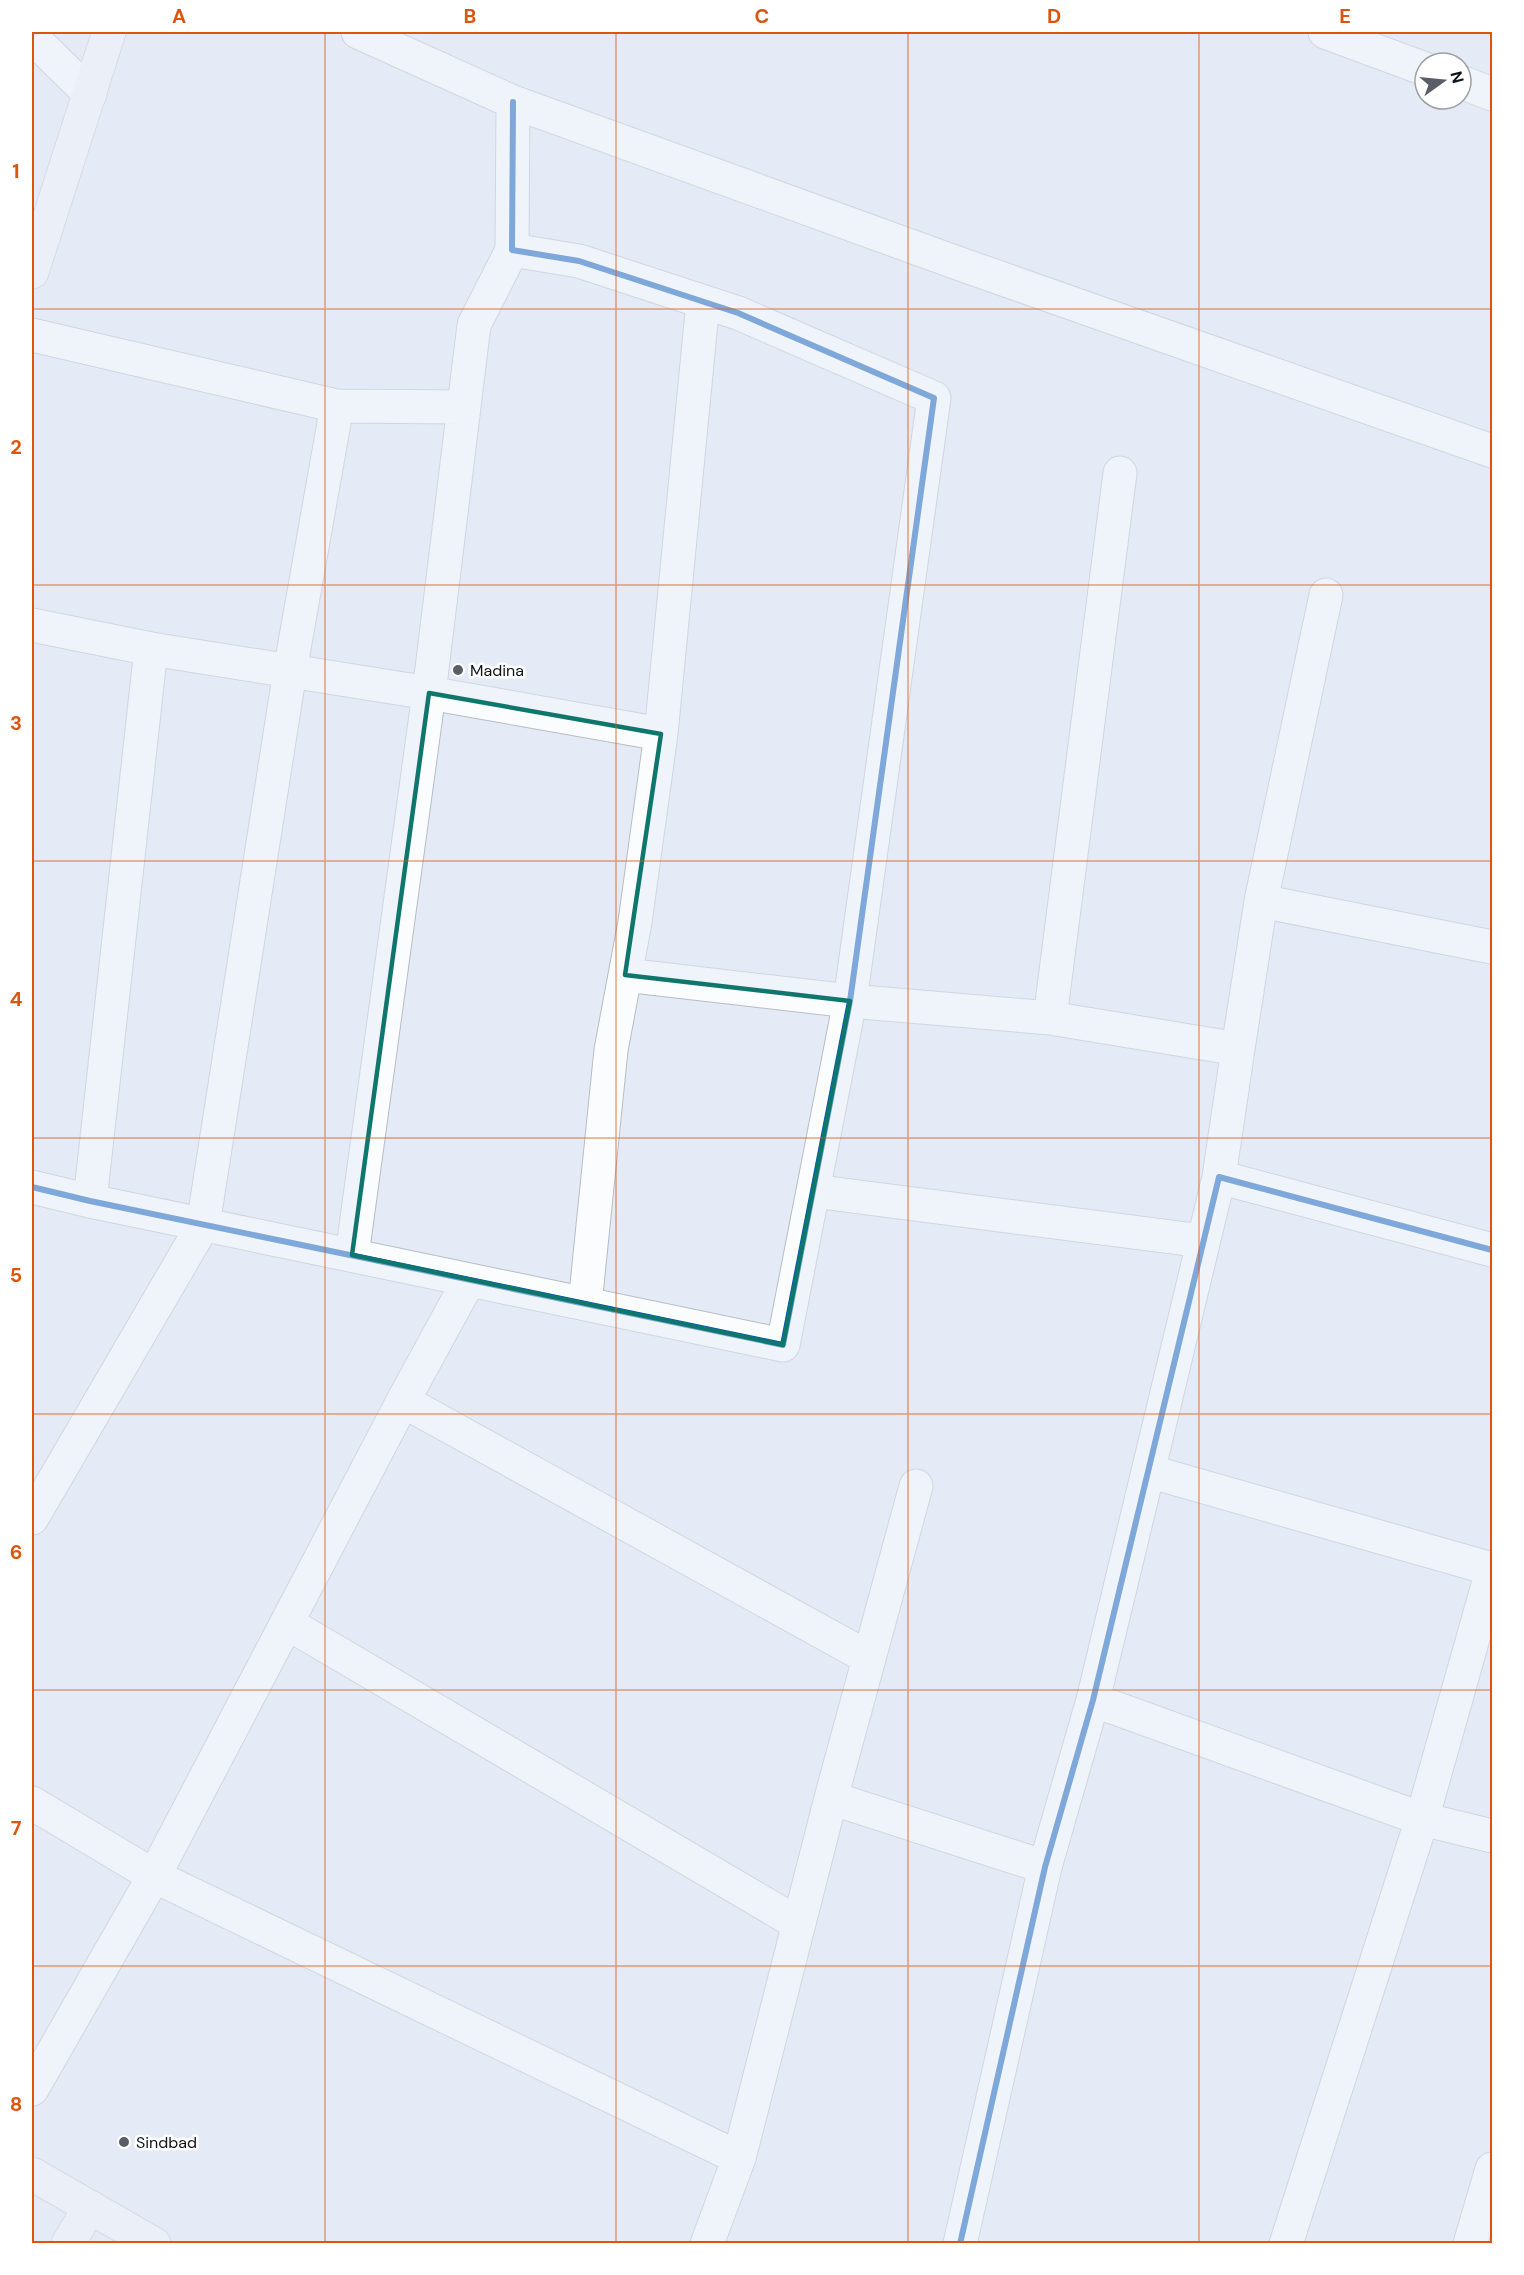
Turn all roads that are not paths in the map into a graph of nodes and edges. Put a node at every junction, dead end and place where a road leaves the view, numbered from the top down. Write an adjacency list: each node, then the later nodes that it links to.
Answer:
1 (109, 32): 7 (main road)
2 (358, 32): 9 (street)
3 (1325, 32): 5 (street)
4 (32, 37): 7 (street)
5 (1413, 65)
6 (1473, 87): 8 (street)
7 (90, 94): 11 (main road)
8 (1492, 94)
9 (513, 102): 10 (street); 16 (street)
10 (512, 250): 12 (street); 15 (street)
11 (32, 272)
12 (703, 302): 23 (street); 27 (street)
13 (32, 335): 14 (street)
14 (337, 406): 15 (street); 21 (street)
15 (464, 407): 22 (street)
16 (1492, 451)
17 (1120, 473): 28 (street)
18 (1326, 595): 24 (street)
19 (32, 625): 20 (street)
20 (151, 649): 21 (street); 33 (street)
21 (290, 671): 22 (street); 34 (street)
22 (429, 693): 23 (street); 37 (street)
23 (660, 734): 26 (street)
24 (1261, 901): 25 (street); 29 (street)
25 (1492, 946)
26 (625, 975): 27 (street); 39 (street)
27 (850, 1001): 28 (street); 32 (street)
28 (1050, 1018): 29 (street)
29 (1238, 1049): 30 (street)
30 (1219, 1177): 35 (street); 36 (street)
31 (32, 1187): 33 (street)
32 (813, 1191): 35 (street); 39 (street)
33 (90, 1201): 34 (street)
34 (203, 1225): 37 (street); 43 (street)
35 (1203, 1241): 41 (street)
36 (1492, 1251)
37 (352, 1256): 38 (street)
38 (469, 1280): 39 (street); 40 (street)
39 (585, 1304)
40 (403, 1401): 45 (street); 46 (street)
41 (1148, 1471): 44 (street); 47 (street)
42 (916, 1486): 46 (street)
43 (32, 1518)
44 (1492, 1570): 50 (street)
45 (287, 1623): 53 (street); 54 (street)
46 (869, 1658): 48 (street)
47 (1093, 1700): 50 (street); 52 (street)
48 (831, 1798): 52 (street); 54 (street)
49 (32, 1803): 53 (street)
50 (1422, 1819): 51 (street); 64 (street)
51 (1492, 1836)
52 (1045, 1868): 63 (street)
53 (154, 1876): 55 (street); 56 (street)
54 (799, 1924): 56 (street)
55 (32, 2089)
56 (738, 2158): 60 (street)
57 (1492, 2169): 65 (street)
58 (32, 2174): 59 (main road)
59 (90, 2207): 61 (main road); 62 (main road)
60 (715, 2241)
61 (68, 2244)
62 (154, 2244)
63 (960, 2244)
64 (1286, 2244)
65 (1470, 2244)

